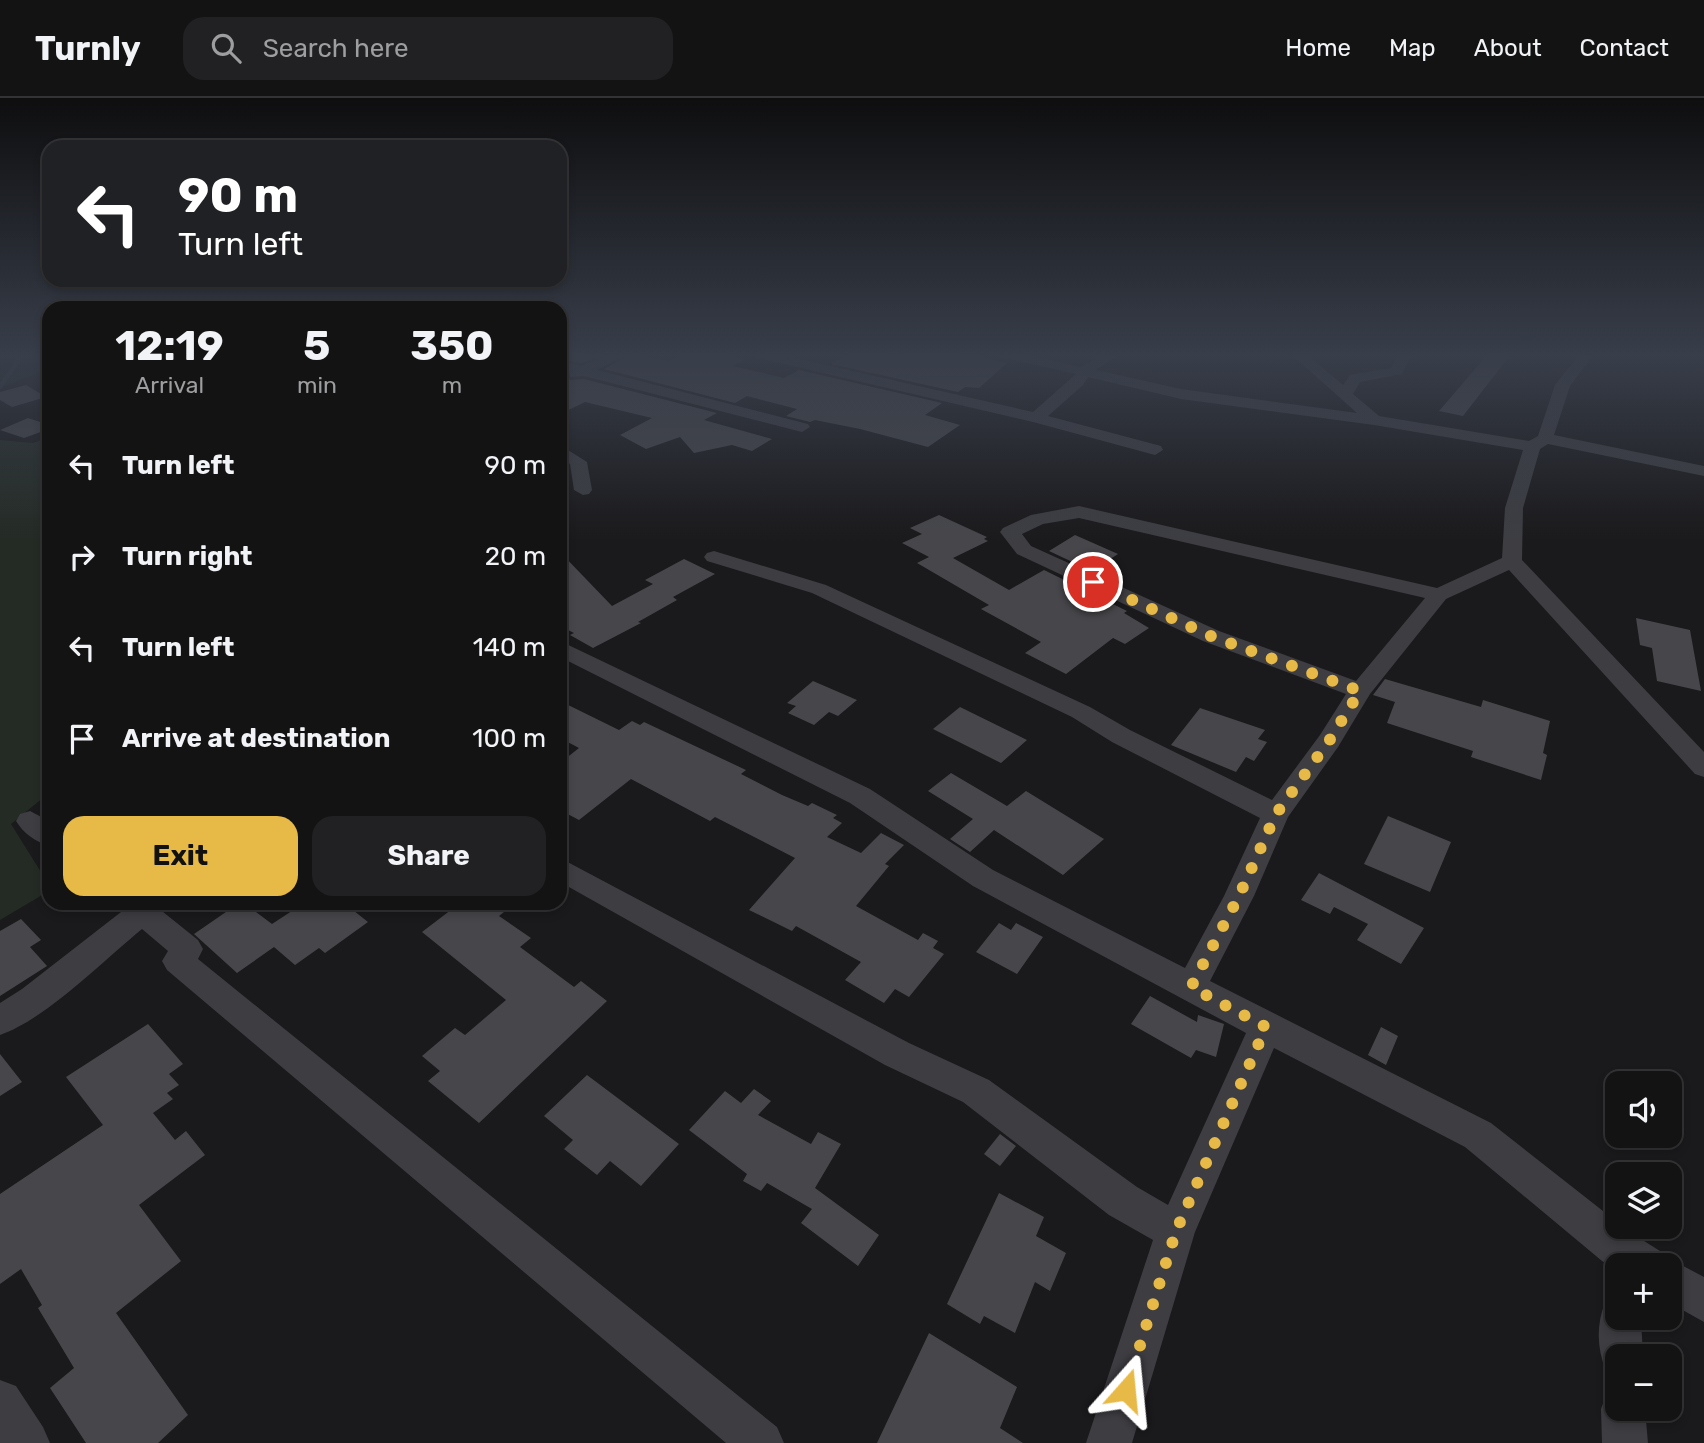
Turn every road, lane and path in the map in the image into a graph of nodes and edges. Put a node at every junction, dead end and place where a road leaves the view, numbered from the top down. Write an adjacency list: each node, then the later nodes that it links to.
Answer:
1 (762, 417): 8 (street)
2 (1032, 417): 6 (street)
3 (1346, 417): 7 (street)
4 (1371, 417): 7 (street)
5 (1550, 417): 9 (street)
6 (1037, 418): 10 (street)
7 (1374, 420): 9 (street)
8 (802, 427)
9 (1539, 442): 12 (street); 15 (street)
10 (1155, 450)
11 (567, 455): 13 (street)
12 (1704, 471)
13 (583, 490)
14 (714, 557): 20 (street)
15 (1512, 561): 16 (street); 19 (street)
16 (1439, 595): 18 (street); 18 (street)
17 (567, 651): 24 (street)
18 (1360, 691): 20 (street)
19 (1704, 768)
20 (1276, 814): 24 (street)
21 (567, 873): 27 (street)
22 (133, 910): 25 (street)
23 (140, 910): 34 (street)
24 (1191, 987): 26 (street)
25 (0, 1021)
26 (1266, 1027): 27 (street); 28 (street)
27 (1176, 1231): 35 (street)
28 (1620, 1253)
29 (1682, 1287): 30 (street)
30 (1704, 1301)
31 (0, 1402): 33 (street)
32 (1624, 1421): 36 (street)
33 (27, 1443)
34 (761, 1443)
35 (1109, 1443)
36 (1625, 1443)

